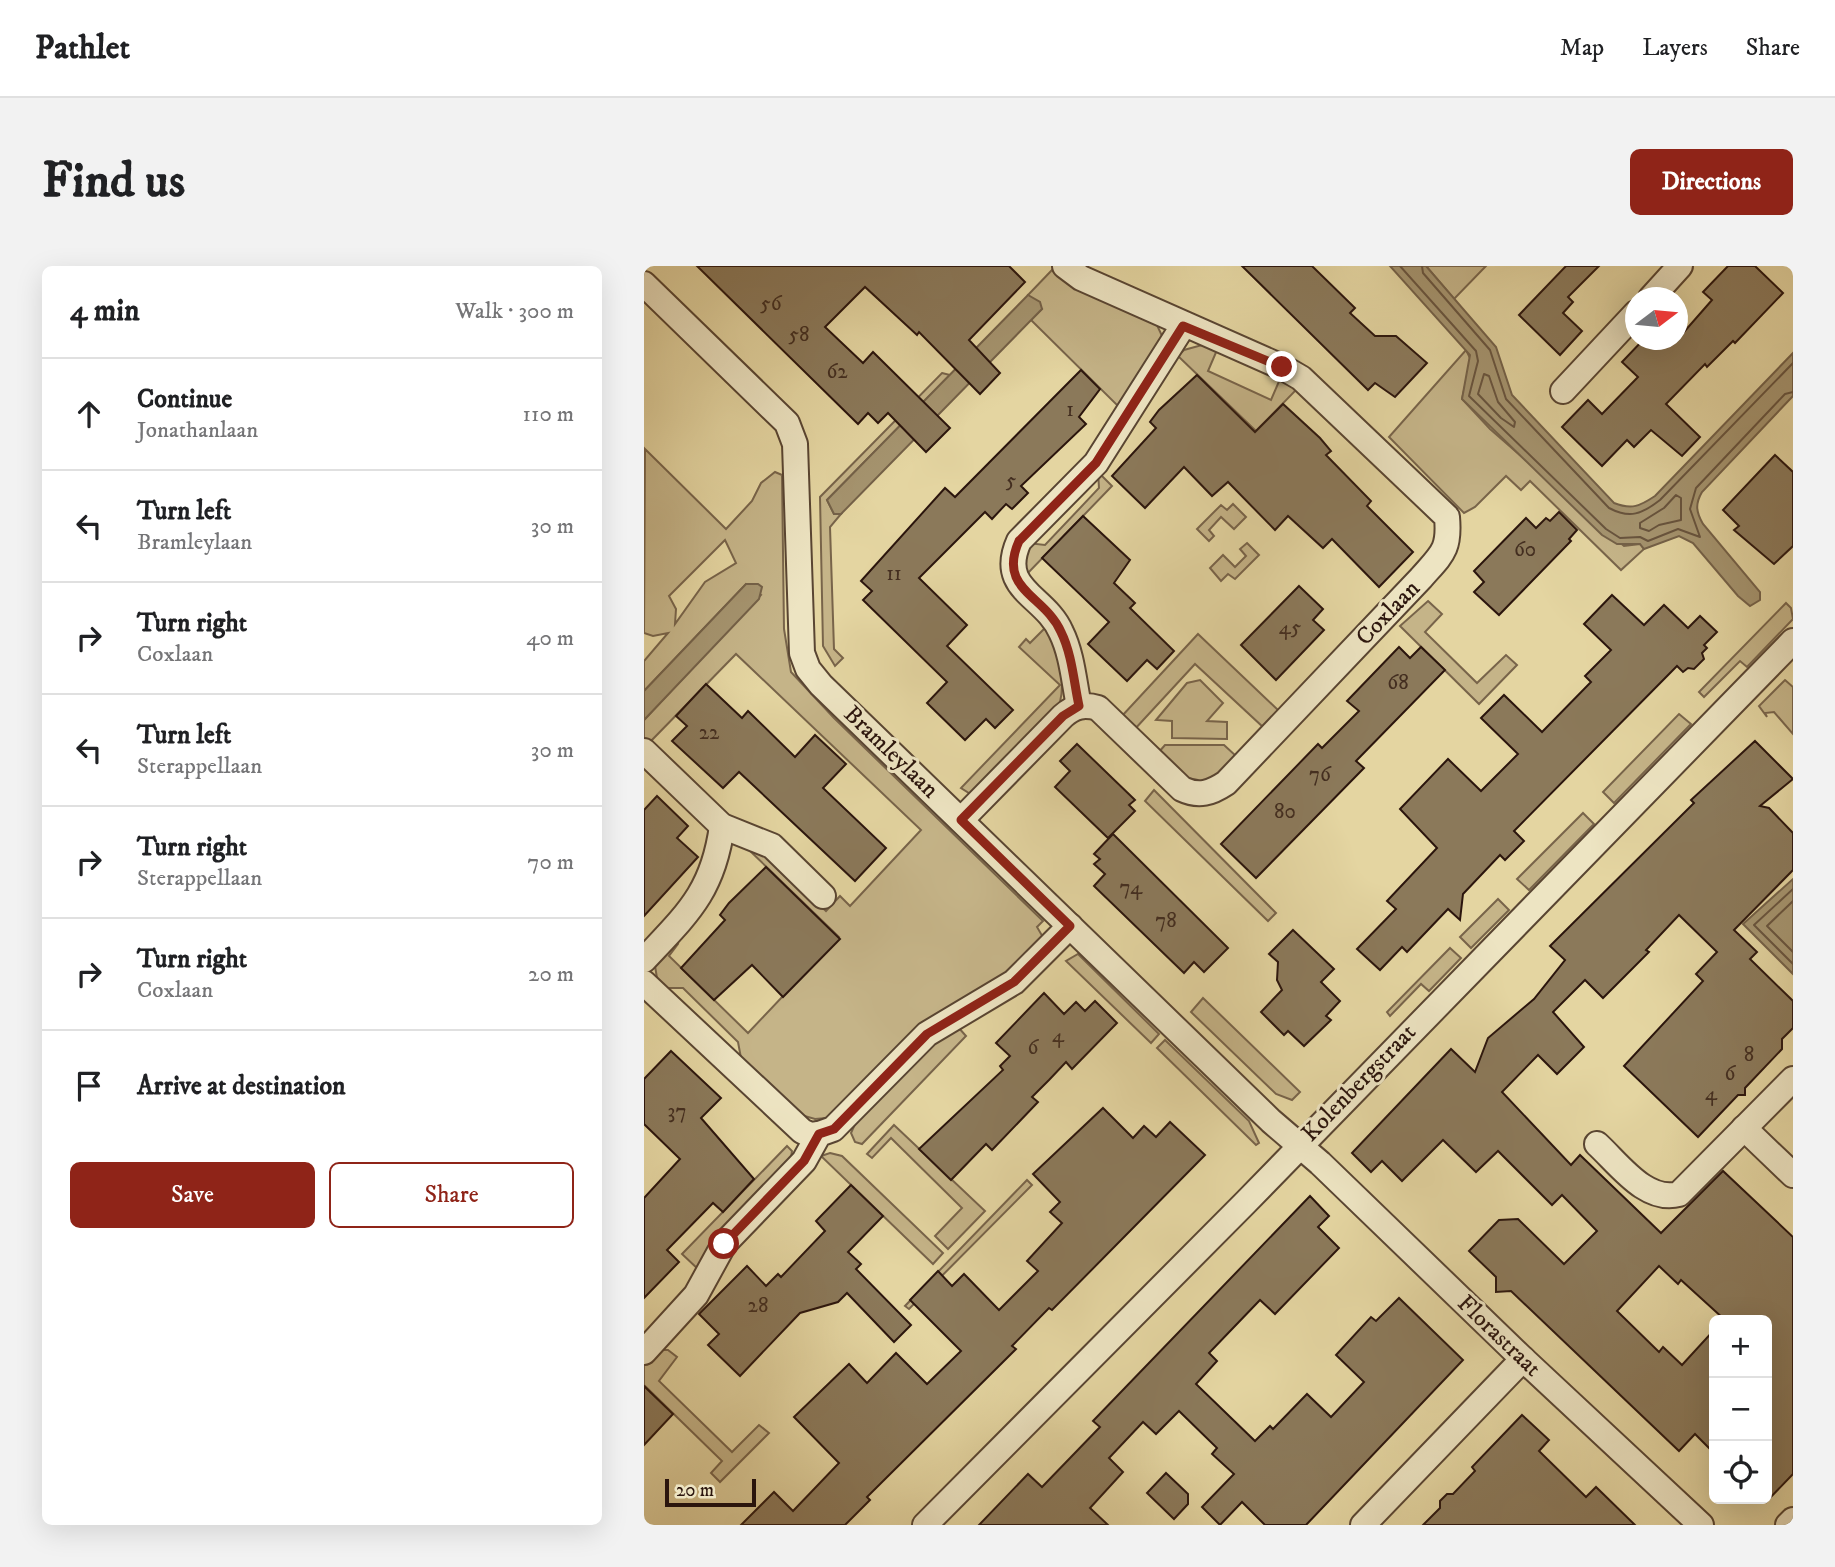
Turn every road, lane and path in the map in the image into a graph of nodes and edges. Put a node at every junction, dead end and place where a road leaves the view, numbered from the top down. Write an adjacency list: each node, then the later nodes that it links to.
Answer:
1 (1065, 266): 6 (street, Coxlaan)
2 (1680, 266): 4 (street)
3 (644, 284): 11 (street, Bramleylaan)
4 (1661, 287)
5 (1625, 325): 7 (street)
6 (1183, 326): 9 (street); 9 (street, Coxlaan)
7 (1563, 391)
8 (1793, 641): 21 (street, Kolenbergstraat)
9 (1079, 706): 11 (street)
10 (644, 751): 12 (street)
11 (961, 820): 14 (street, Bramleylaan)
12 (722, 826): 13 (street); 15 (street)
13 (822, 896)
14 (1070, 926): 19 (street); 21 (street, Bramleylaan)
15 (644, 960)
16 (644, 983): 19 (street)
17 (1793, 1079): 18 (street)
18 (1744, 1128): 20 (street); 22 (street)
19 (819, 1134): 23 (street)
20 (1597, 1144)
21 (1297, 1146): 24 (street, Florastraat); 26 (street, Kolenbergstraat)
22 (1793, 1175)
23 (644, 1352)
24 (1523, 1359): 27 (street); 28 (street, Florastraat)
25 (1793, 1520): 29 (street)
26 (925, 1525)
27 (1363, 1525)
28 (1700, 1525)
29 (1788, 1525)

